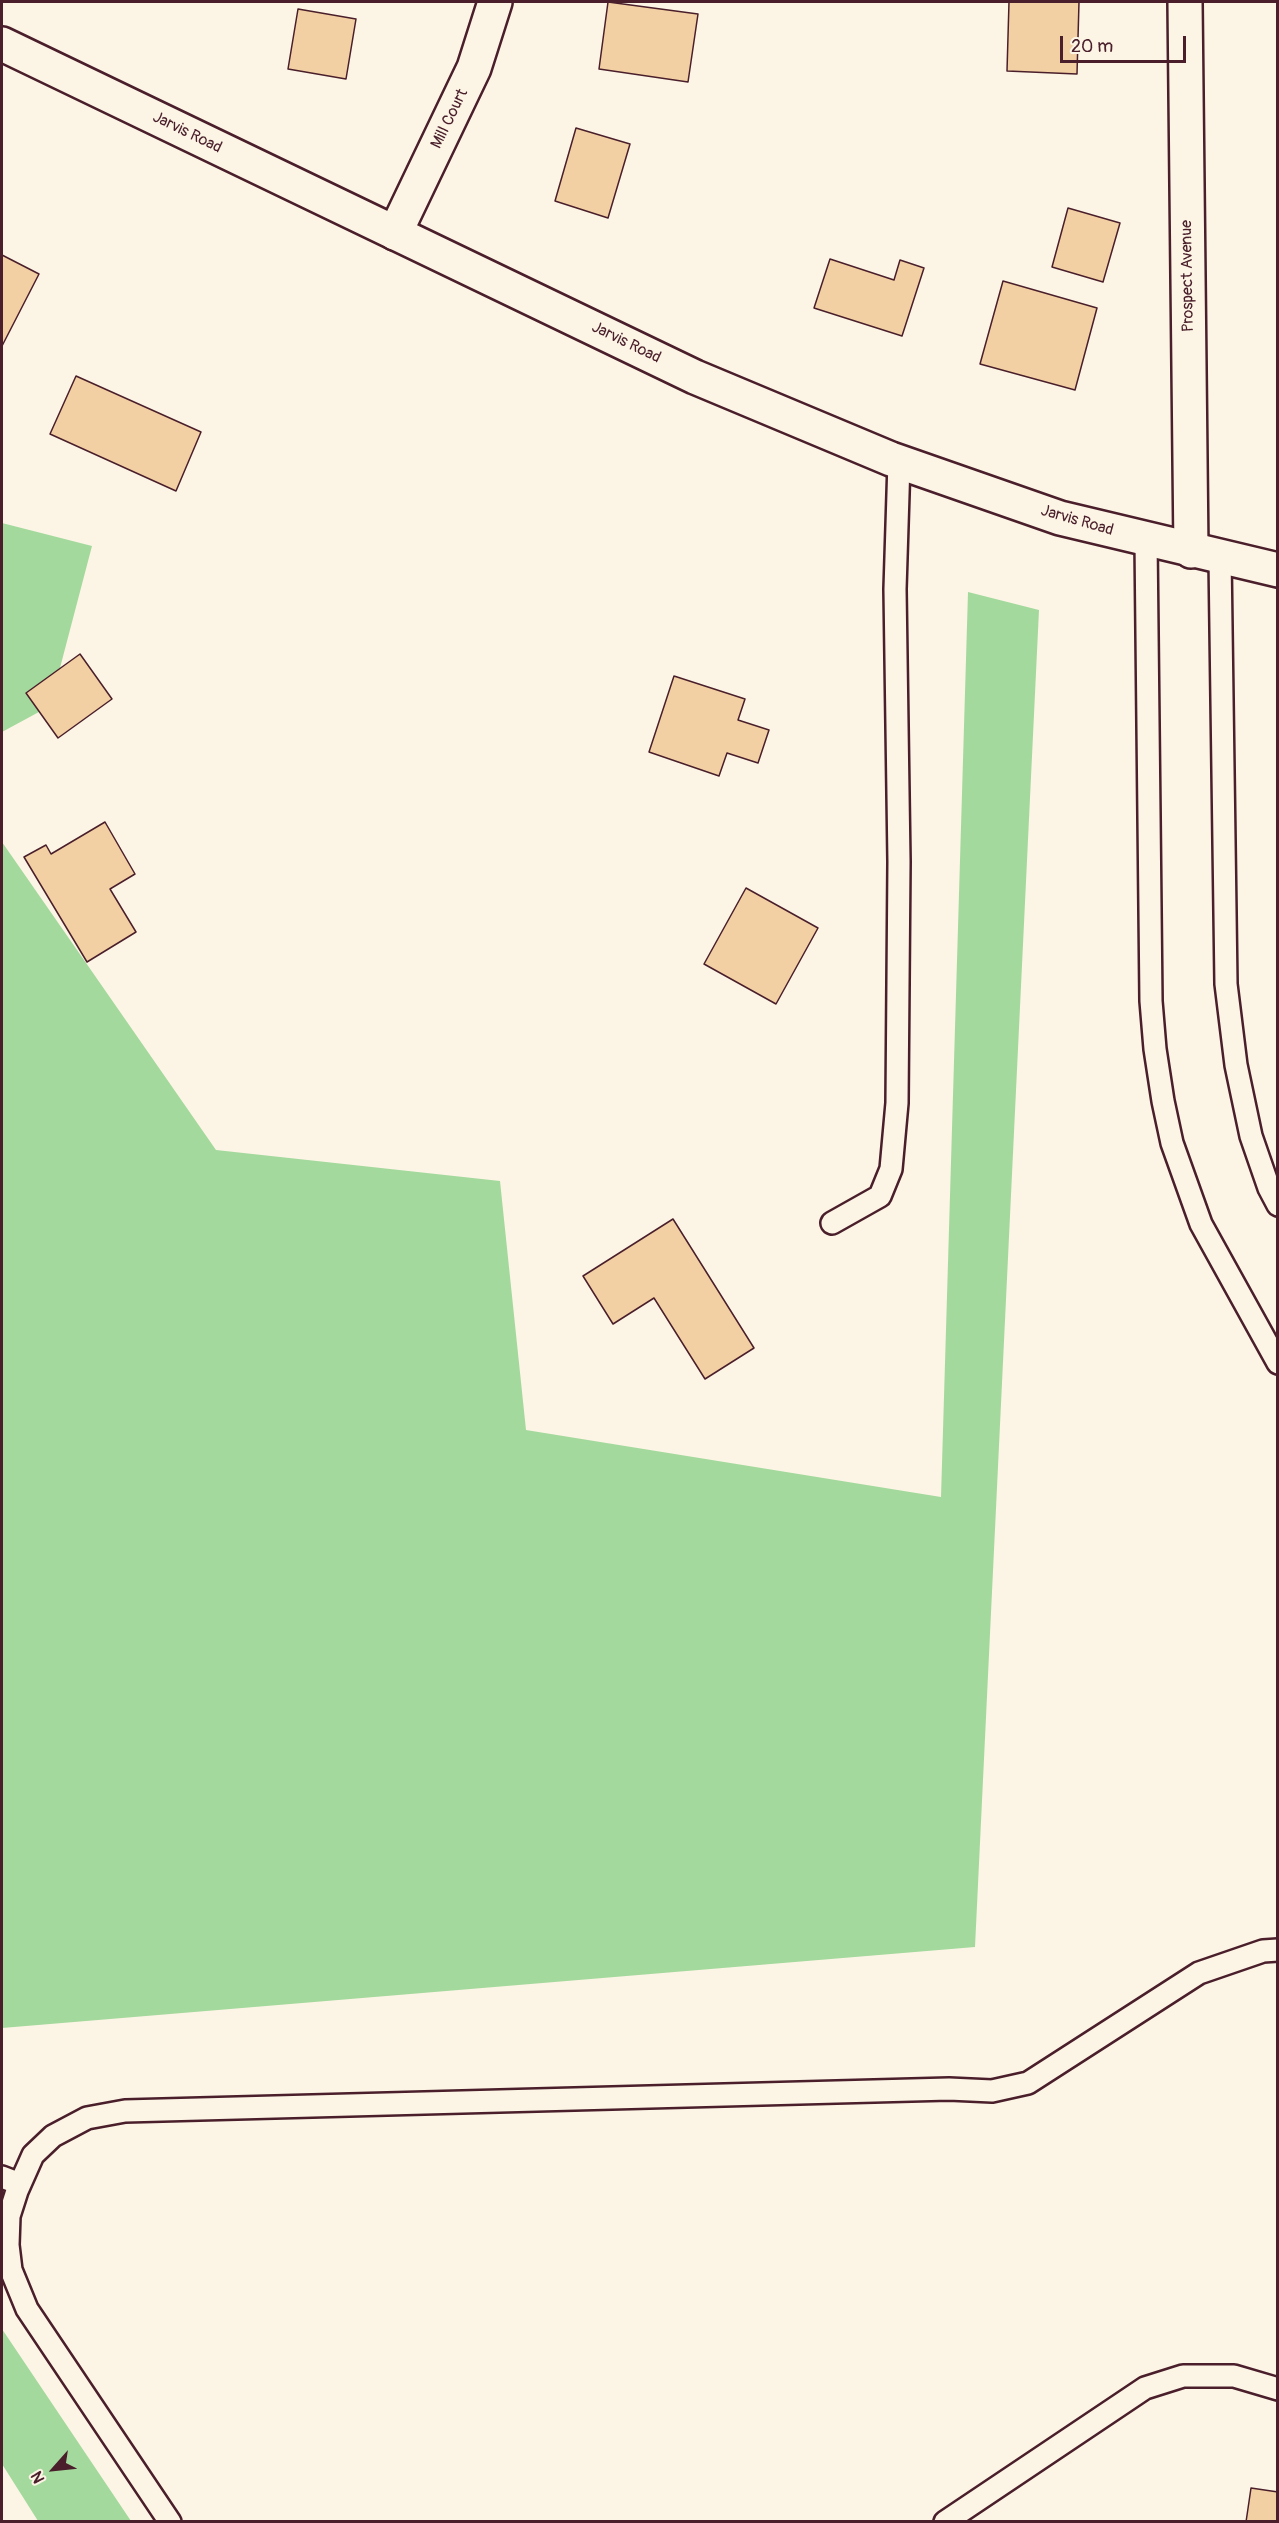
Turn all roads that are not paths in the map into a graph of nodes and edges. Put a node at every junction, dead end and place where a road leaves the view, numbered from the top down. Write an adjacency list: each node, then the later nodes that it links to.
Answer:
1 (495, 2): 4 (street, Mill Court)
2 (1185, 2): 7 (street, Prospect Avenue)
3 (2, 44): 4 (street, Jarvis Road)
4 (395, 233): 5 (street, Jarvis Road)
5 (899, 462): 6 (street, Jarvis Road); 10 (lane)
6 (1146, 540): 7 (street, Jarvis Road); 11 (lane)
7 (1205, 554): 8 (street, Jarvis Road); 9 (lane)
8 (1278, 570)
9 (1278, 1205)
10 (831, 1223)
11 (1278, 1363)
12 (1278, 1950): 13 (lane)
13 (11, 2180): 15 (lane)
14 (1278, 2389): 16 (lane)
15 (170, 2522)
16 (945, 2522)

